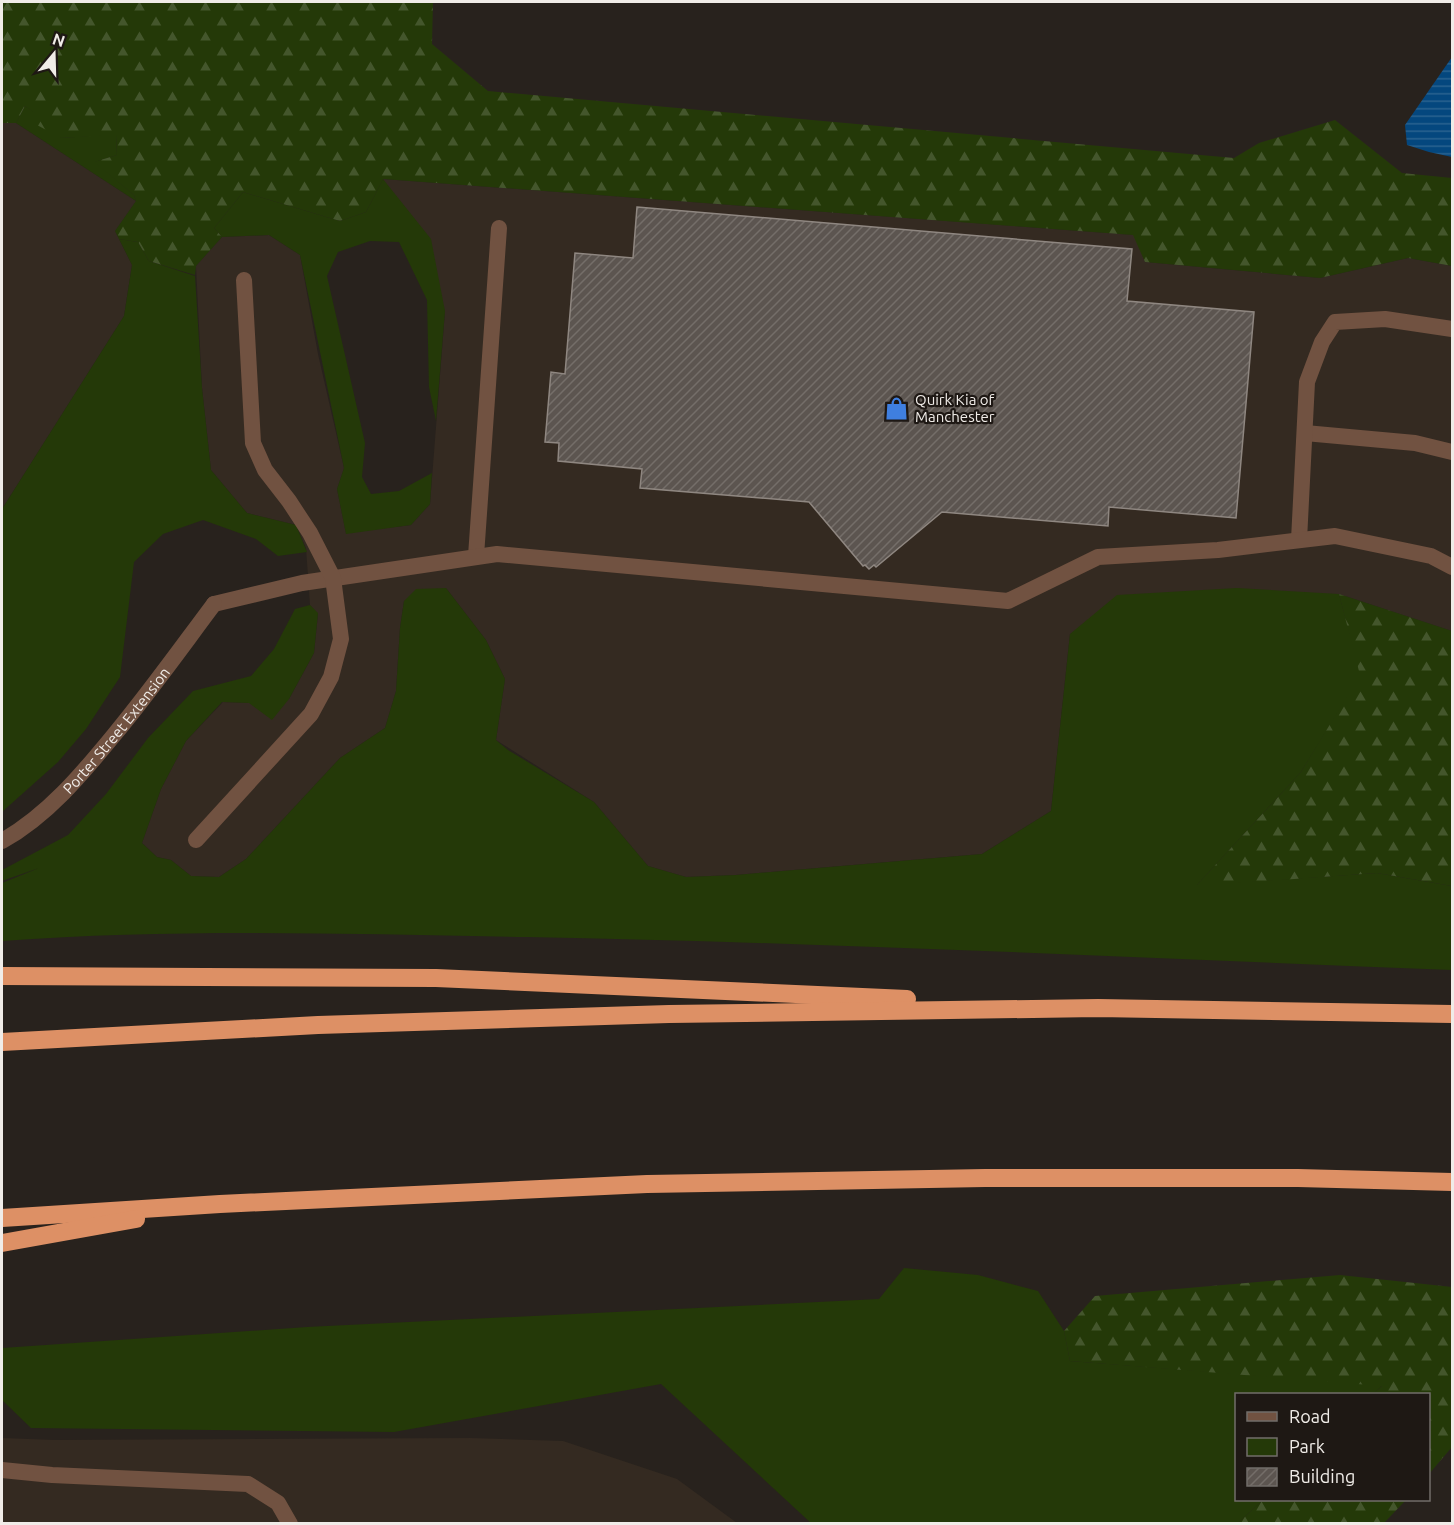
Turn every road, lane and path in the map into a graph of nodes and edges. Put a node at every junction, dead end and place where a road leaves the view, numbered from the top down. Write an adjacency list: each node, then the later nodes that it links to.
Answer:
1 (499, 228): 7 (street)
2 (244, 280): 9 (street)
3 (1452, 329): 4 (street)
4 (1305, 433): 5 (street); 6 (street)
5 (1452, 452)
6 (1299, 540): 7 (street); 8 (street)
7 (476, 556): 9 (street)
8 (1452, 567)
9 (333, 578): 10 (street, Porter Street Extension); 11 (street)
10 (2, 840)
11 (196, 840)
12 (2, 976): 13 (highway)
13 (1098, 1008): 14 (highway); 15 (highway)
14 (1452, 1014)
15 (2, 1042)
16 (1452, 1182): 17 (highway)
17 (220, 1204): 18 (highway); 19 (highway)
18 (2, 1218)
19 (2, 1243)
20 (2, 1470): 21 (street)
21 (290, 1524)

